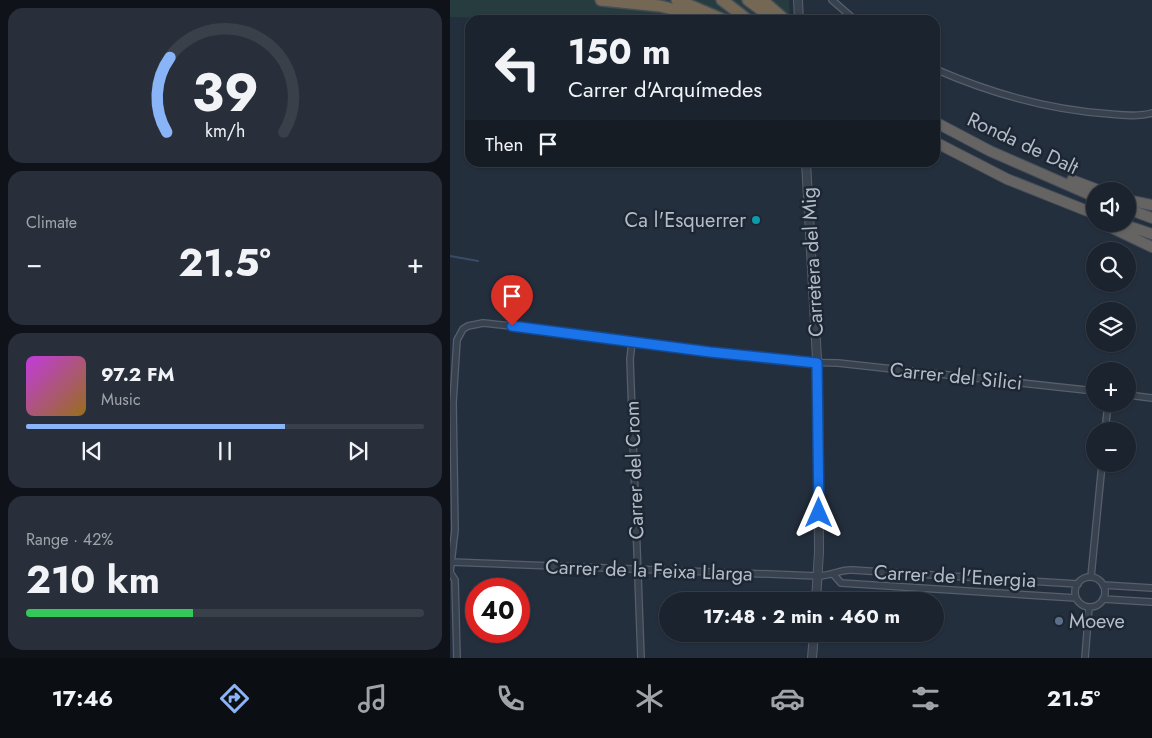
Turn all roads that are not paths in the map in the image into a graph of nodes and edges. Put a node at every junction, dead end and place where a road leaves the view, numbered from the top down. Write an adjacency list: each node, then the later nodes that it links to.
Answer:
1 (601, 0): 8 (highway)
2 (677, 0): 9 (highway)
3 (722, 0): 10 (highway)
4 (748, 0): 11 (highway)
5 (762, 0): 12 (highway)
6 (798, 0): 13 (street)
7 (832, 0): 14 (street)
8 (697, 15)
9 (712, 15)
10 (742, 15)
11 (768, 15)
12 (779, 15)
13 (799, 15)
14 (849, 15)
15 (940, 71): 16 (street)
16 (1152, 113)
17 (940, 125): 19 (highway, Ronda de Dalt)
18 (940, 144): 23 (highway, Ronda de Dalt)
19 (990, 151): 21 (highway); 22 (highway, Ronda de Dalt)
20 (806, 167): 35 (street, Carretera del Mig)
21 (1086, 185)
22 (1086, 193)
23 (1052, 198): 26 (highway, Ronda de Dalt); 28 (highway)
24 (1136, 202): 25 (highway)
25 (1152, 205)
26 (1086, 211)
27 (1136, 212): 29 (highway)
28 (1086, 215)
29 (1152, 218)
30 (1136, 229): 32 (highway)
31 (1121, 232): 33 (highway)
32 (1152, 234)
33 (1152, 247)
34 (632, 342): 35 (street, Carrer del Silici); 40 (street, Carrer del Silici); 41 (street, Carrer del Crom)
35 (817, 363): 36 (street, Carrer del Silici); 43 (street, Carretera del Mig)
36 (1086, 391)
37 (1136, 396): 38 (street)
38 (1152, 398)
39 (1101, 472): 45 (street)
40 (450, 562): 41 (street, Carrer de la Feixa Llarga); 42 (street)
41 (638, 570): 43 (street, Carrer de la Feixa Llarga); 56 (street, Carrer del Crom)
42 (450, 572): 55 (street)
43 (818, 576): 44 (street, Carrer de l'Energia); 49 (street, Carretera del Mig)
44 (834, 576): 46 (street, Carrer de l'Energia); 50 (street, Carrer de l'Energia)
45 (1091, 577): 46 (street); 47 (street)
46 (1078, 584): 50 (street)
47 (1103, 585): 48 (street); 51 (street)
48 (1152, 588)
49 (817, 592)
50 (1076, 598): 53 (street)
51 (1103, 599): 52 (street); 53 (street)
52 (1152, 602)
53 (1089, 607): 58 (street)
54 (813, 642): 57 (street)
55 (457, 658)
56 (641, 658)
57 (812, 658)
58 (1085, 658)

